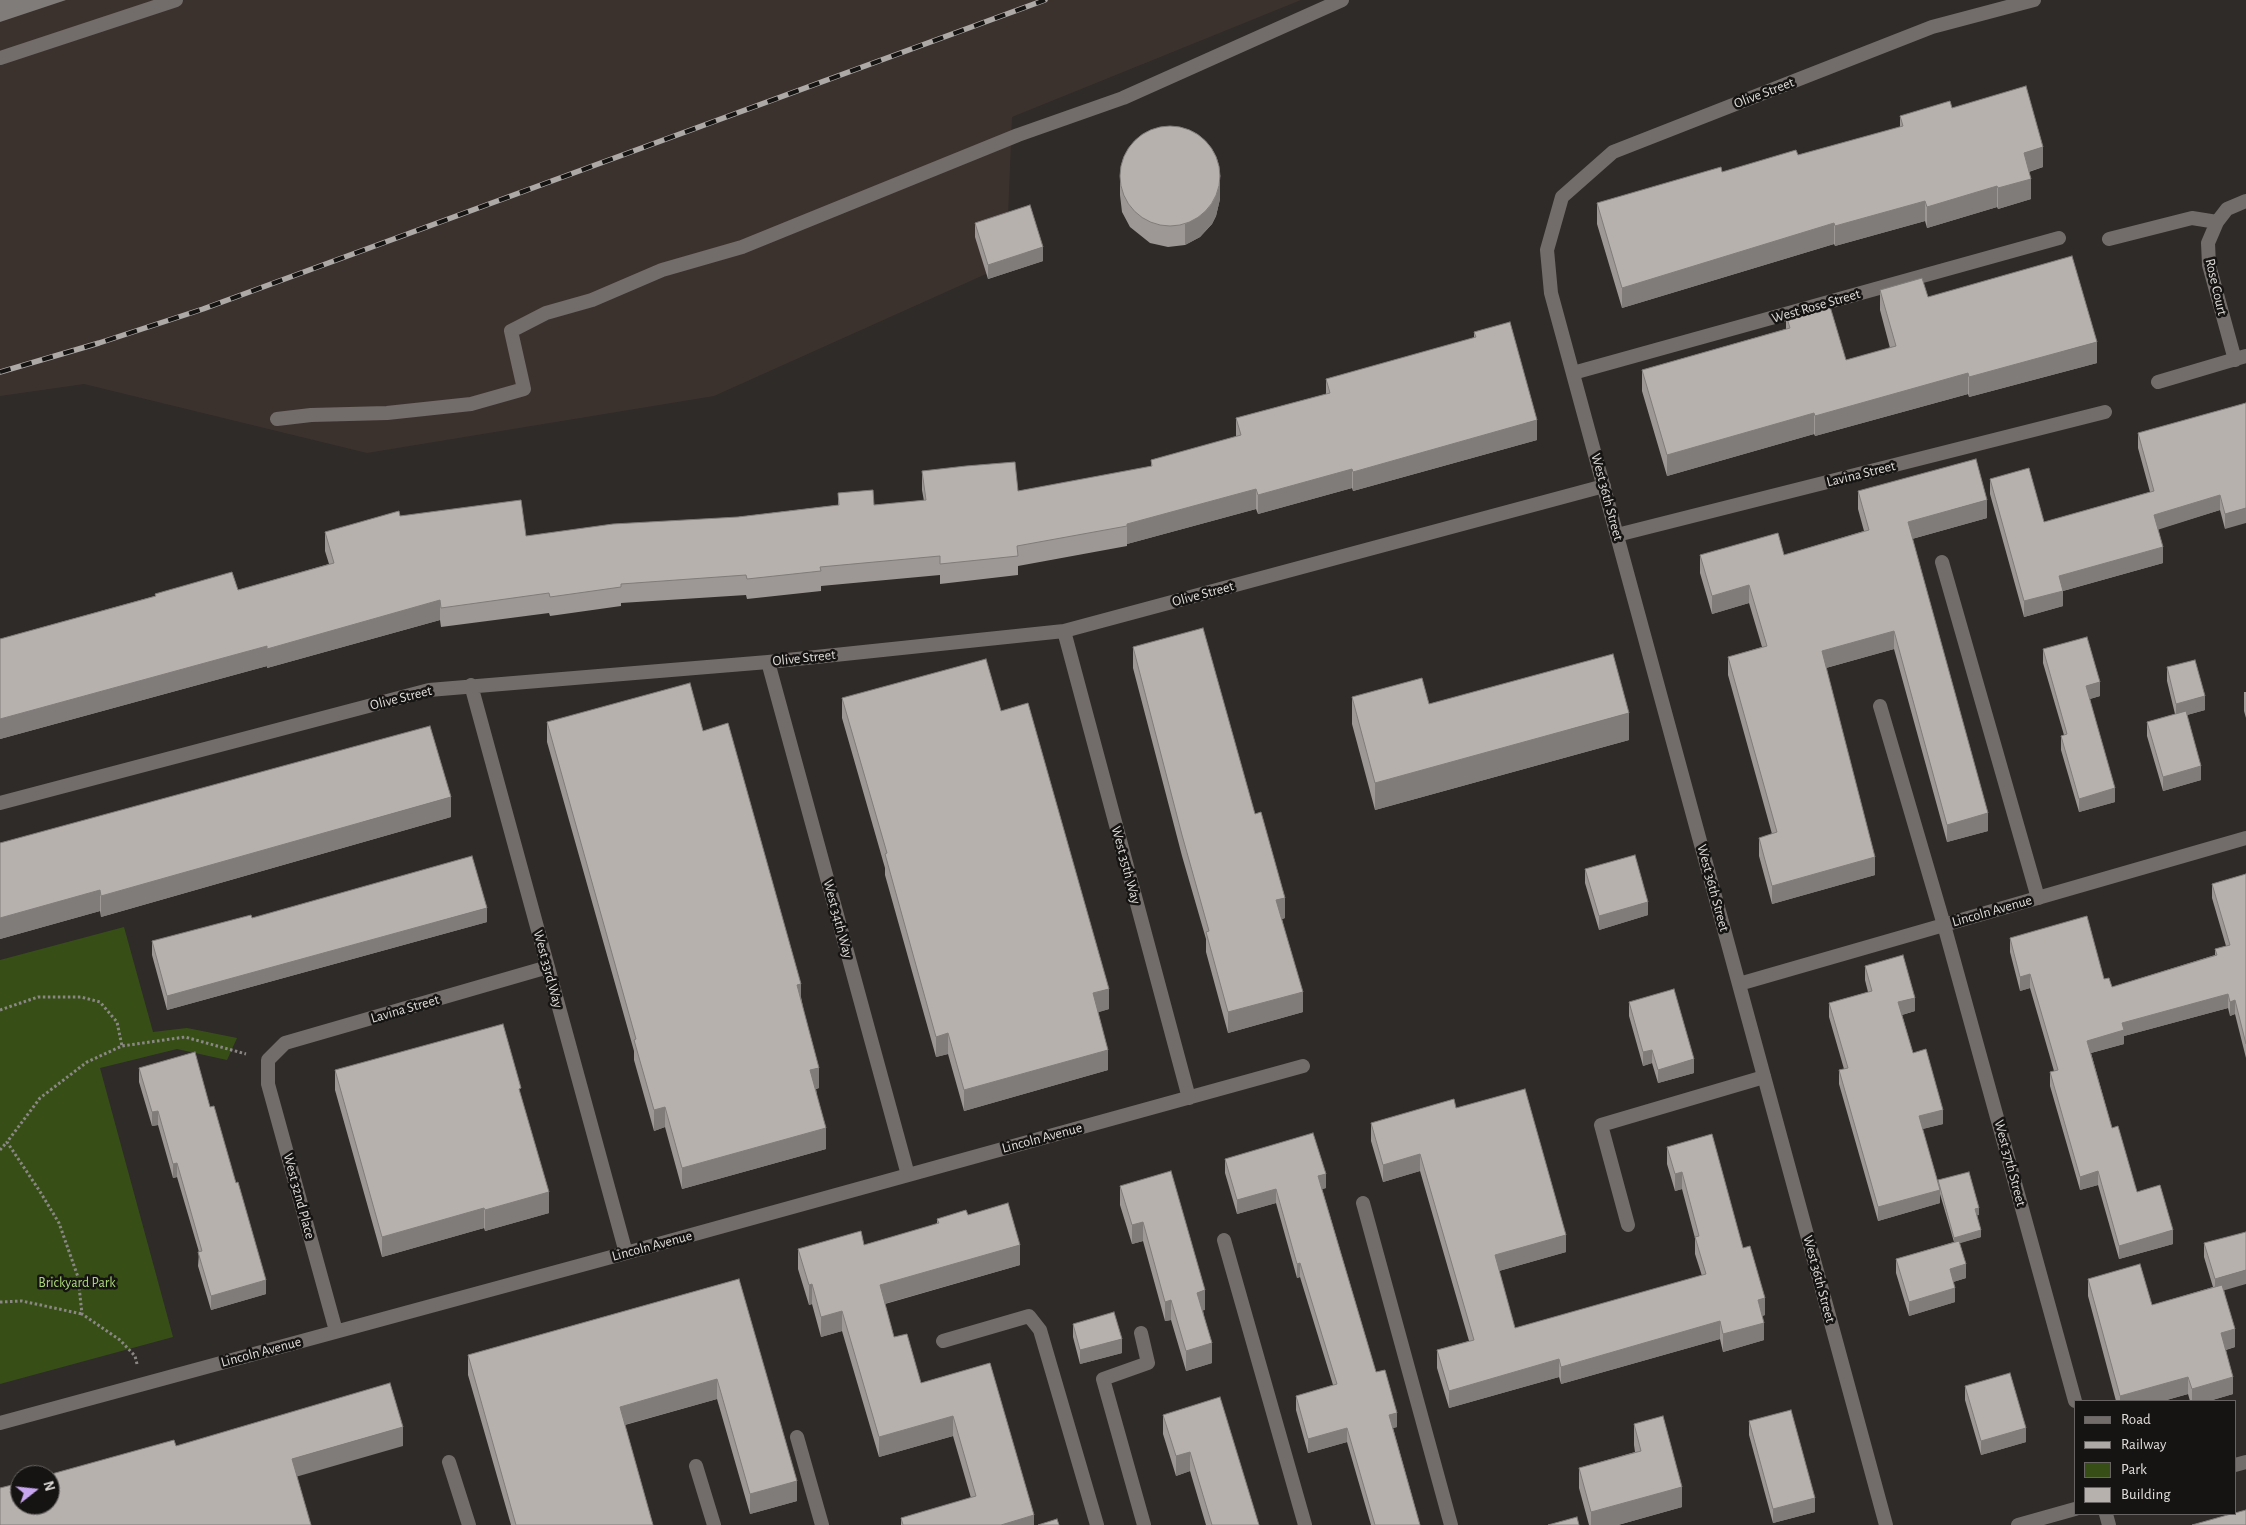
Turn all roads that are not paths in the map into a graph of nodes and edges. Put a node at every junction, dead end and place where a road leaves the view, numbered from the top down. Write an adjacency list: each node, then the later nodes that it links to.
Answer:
1 (176, 0): 4 (street)
2 (1342, 0): 14 (street)
3 (2034, 0): 9 (street, Olive Street)
4 (0, 58)
5 (2246, 200): 6 (street, Rose Court)
6 (2217, 222): 8 (street); 10 (street, Rose Court)
7 (2059, 238): 11 (street, West Rose Street)
8 (2109, 239)
9 (1547, 250): 11 (street, West 36th Street)
10 (2240, 358): 12 (street)
11 (1573, 373): 15 (street, West 36th Street)
12 (2158, 382)
13 (2104, 412): 16 (street, Lavina Street)
14 (277, 419)
15 (1604, 486): 16 (street, West 36th Street); 18 (street, Olive Street)
16 (1617, 536): 27 (street, West 36th Street)
17 (1942, 562): 24 (street)
18 (1064, 631): 19 (street, Olive Street); 31 (street, West 35th Way)
19 (768, 662): 20 (street, Olive Street); 32 (street, West 34th Way)
20 (471, 686): 22 (street, Olive Street); 26 (street, West 33rd Way)
21 (1880, 706): 25 (street, West 37th Street)
22 (0, 803)
23 (2246, 838): 24 (street, Lincoln Avenue)
24 (2038, 898): 25 (street, Lincoln Avenue)
25 (1944, 925): 27 (street, Lincoln Avenue); 40 (street, West 37th Street)
26 (548, 967): 28 (street, Lavina Street); 36 (street, West 33rd Way)
27 (1739, 984): 30 (street, West 36th Street)
28 (268, 1060): 37 (street, West 32nd Place)
29 (1303, 1066): 31 (street, Lincoln Avenue)
30 (1764, 1076): 34 (street); 53 (street, West 36th Street)
31 (1189, 1098): 32 (street, Lincoln Avenue)
32 (908, 1176): 36 (street, Lincoln Avenue)
33 (1362, 1203): 52 (street)
34 (1628, 1225)
35 (1224, 1240): 51 (street)
36 (626, 1253): 37 (street, Lincoln Avenue)
37 (336, 1332): 41 (street, Lincoln Avenue)
38 (1141, 1333): 50 (street)
39 (943, 1341): 49 (street)
40 (2075, 1400)
41 (0, 1423)
42 (797, 1437): 48 (street)
43 (449, 1462): 46 (street)
44 (696, 1466): 47 (street)
45 (2074, 1510): 54 (street)
46 (469, 1525)
47 (714, 1525)
48 (822, 1525)
49 (1097, 1525)
50 (1144, 1525)
51 (1305, 1525)
52 (1451, 1525)
53 (1886, 1525)
54 (2018, 1525)

